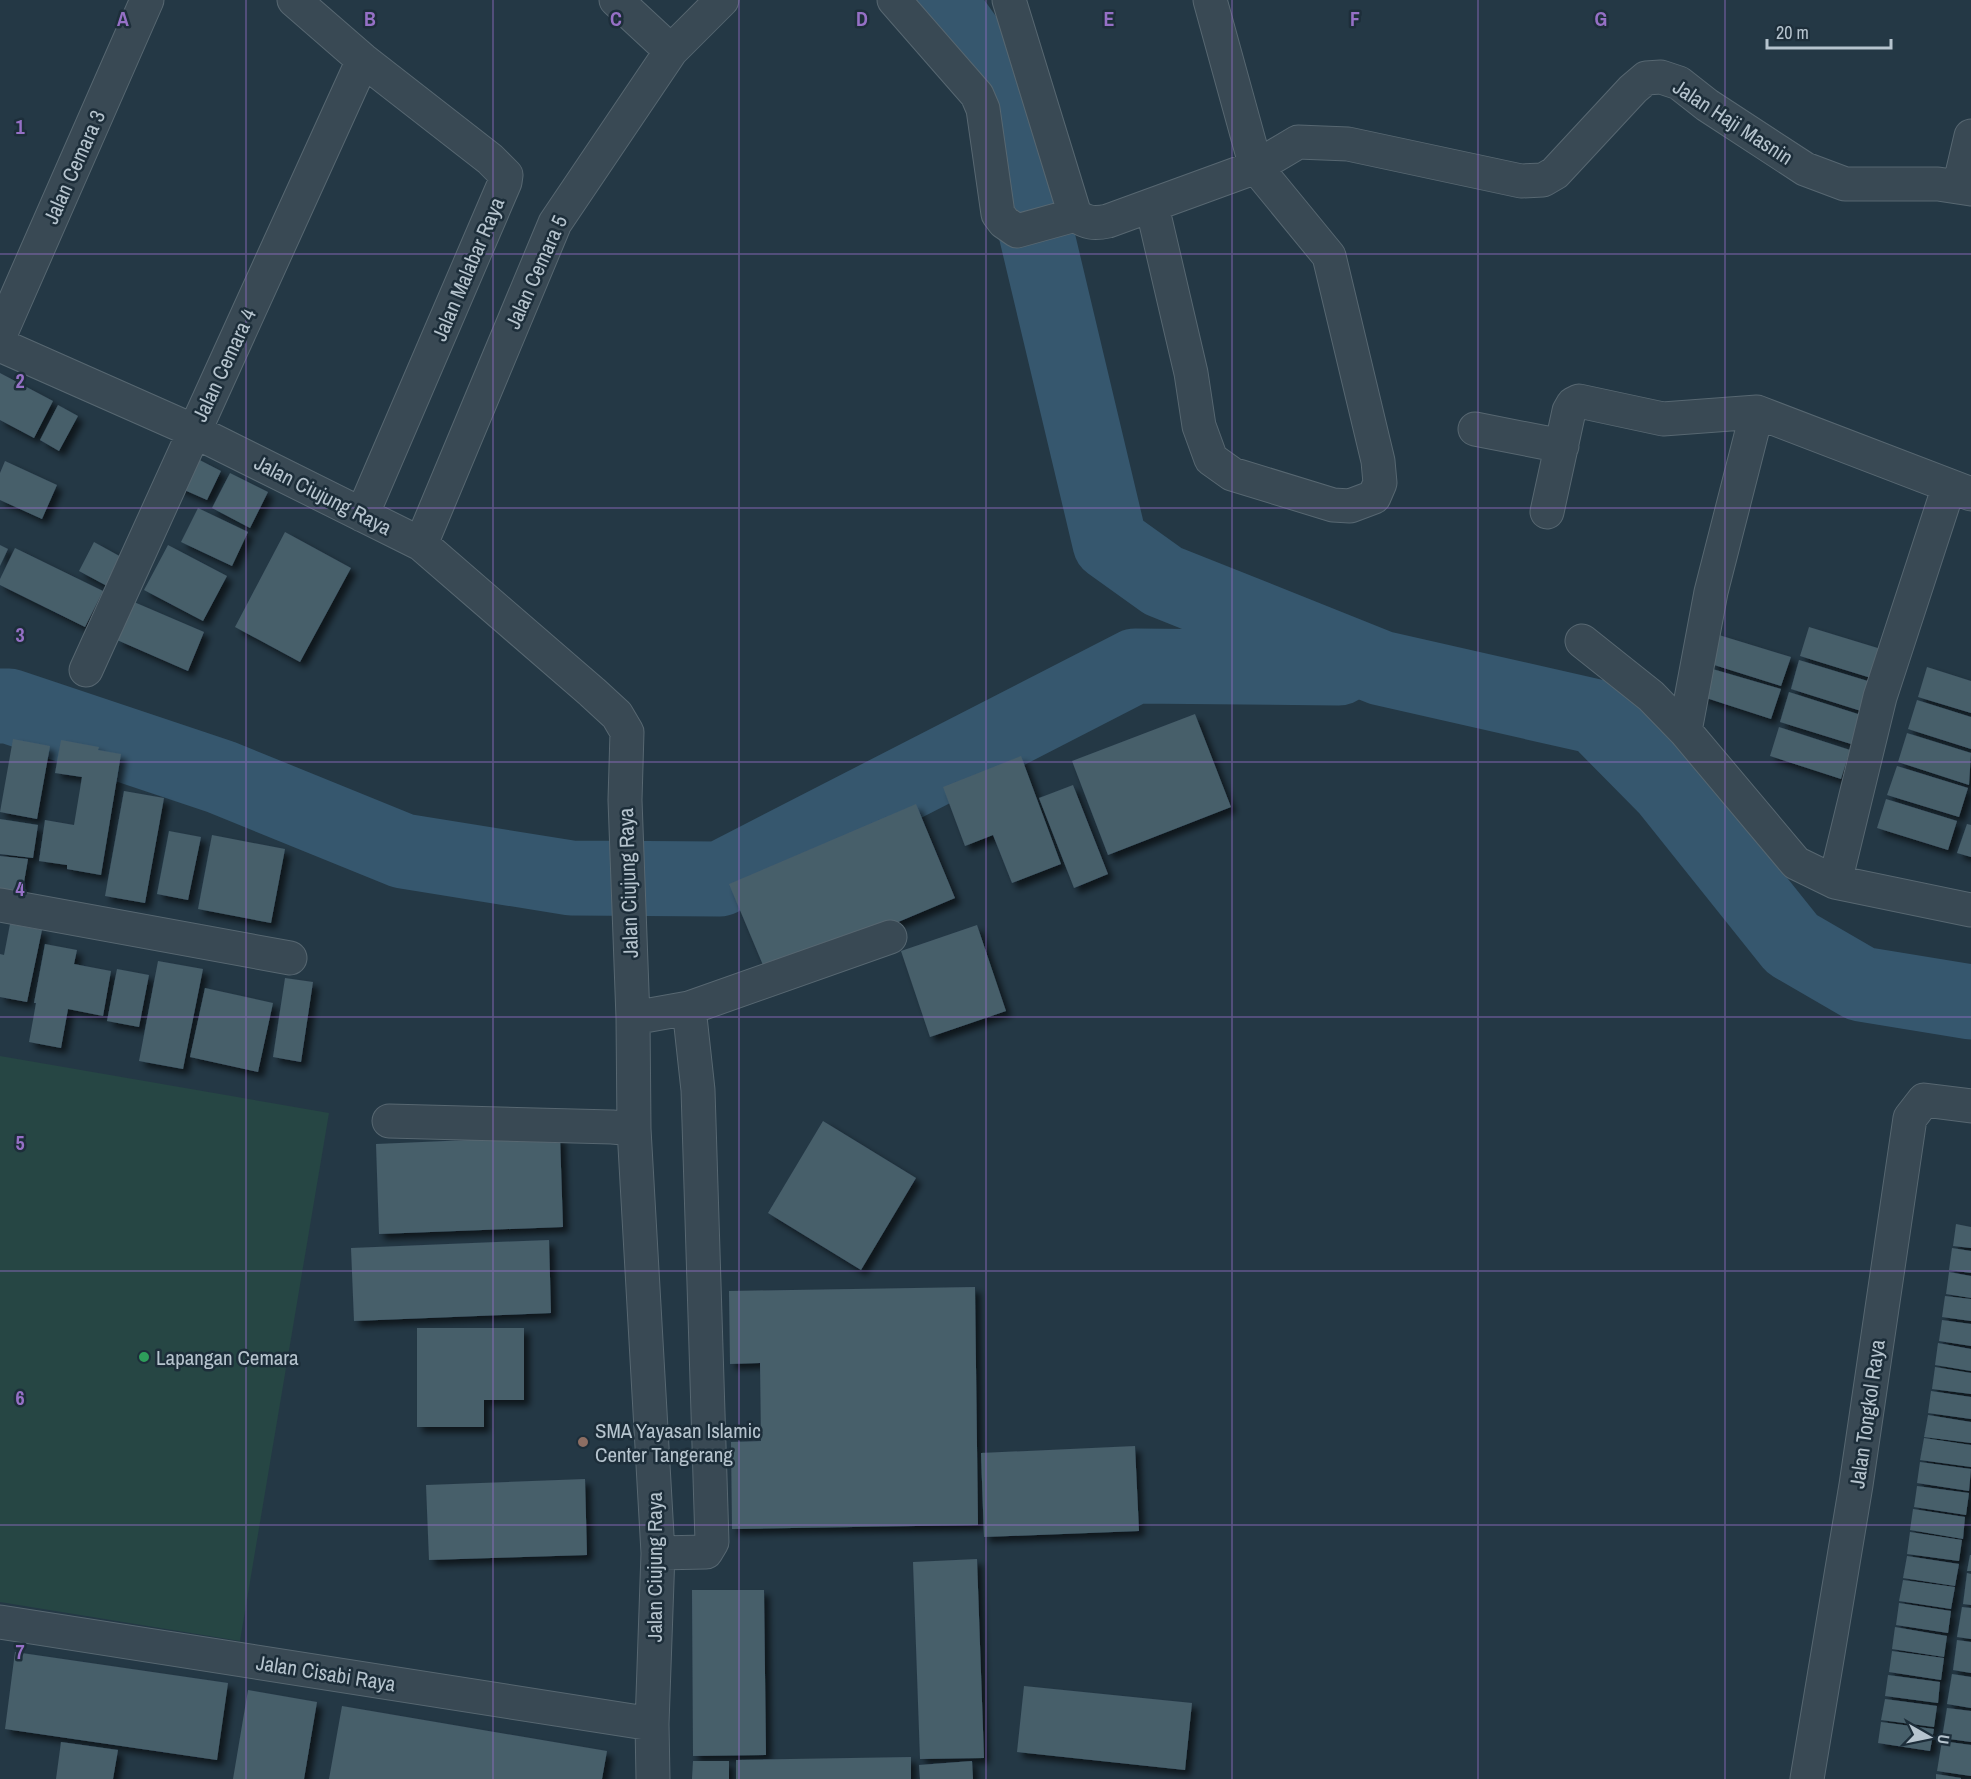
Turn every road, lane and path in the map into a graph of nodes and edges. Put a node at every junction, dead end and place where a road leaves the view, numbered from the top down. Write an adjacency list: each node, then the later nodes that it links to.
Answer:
1 (147, 0): 15 (street, Jalan Cemara 3)
2 (294, 0): 9 (street, Jalan Malabar Raya)
3 (616, 0): 8 (street)
4 (722, 0): 8 (street, Jalan Cemara 5)
5 (894, 0): 14 (street)
6 (1009, 0): 14 (street)
7 (1210, 0): 11 (street)
8 (671, 51): 24 (street, Jalan Cemara 5)
9 (363, 60): 19 (street, Jalan Cemara 4); 23 (street, Jalan Malabar Raya)
10 (1971, 136): 12 (street)
11 (1257, 167): 12 (street, Jalan Haji Masnin); 13 (street, Jalan Haji Masnin); 13 (street)
12 (1965, 188)
13 (1152, 206): 14 (street, Jalan Haji Masnin)
14 (1064, 218)
15 (0, 335)
16 (0, 345): 19 (street, Jalan Ciujung Raya)
17 (1757, 412): 20 (street); 21 (street); 27 (street)
18 (1475, 429): 20 (street)
19 (194, 430): 23 (street, Jalan Ciujung Raya); 26 (street, Jalan Cemara 4)
20 (1562, 446): 22 (street)
21 (1960, 490): 28 (street)
22 (1547, 512)
23 (362, 514): 24 (street, Jalan Ciujung Raya)
24 (421, 544): 34 (street, Jalan Ciujung Raya)
25 (1582, 641): 27 (street)
26 (86, 670)
27 (1685, 731): 28 (street)
28 (1835, 882): 30 (street)
29 (0, 905): 32 (street)
30 (1971, 909)
31 (890, 937): 33 (street)
32 (290, 958)
33 (689, 1008): 34 (street); 38 (street)
34 (633, 1018): 37 (street, Jalan Ciujung Raya)
35 (1971, 1106): 42 (street, Jalan Tongkol Raya)
36 (389, 1121): 37 (street)
37 (634, 1129): 38 (street, Jalan Ciujung Raya)
38 (658, 1553): 40 (street, Jalan Ciujung Raya)
39 (0, 1622): 40 (street, Jalan Cisabi Raya)
40 (652, 1724): 41 (street, Jalan Ciujung Raya)
41 (653, 1779)
42 (1807, 1779)

